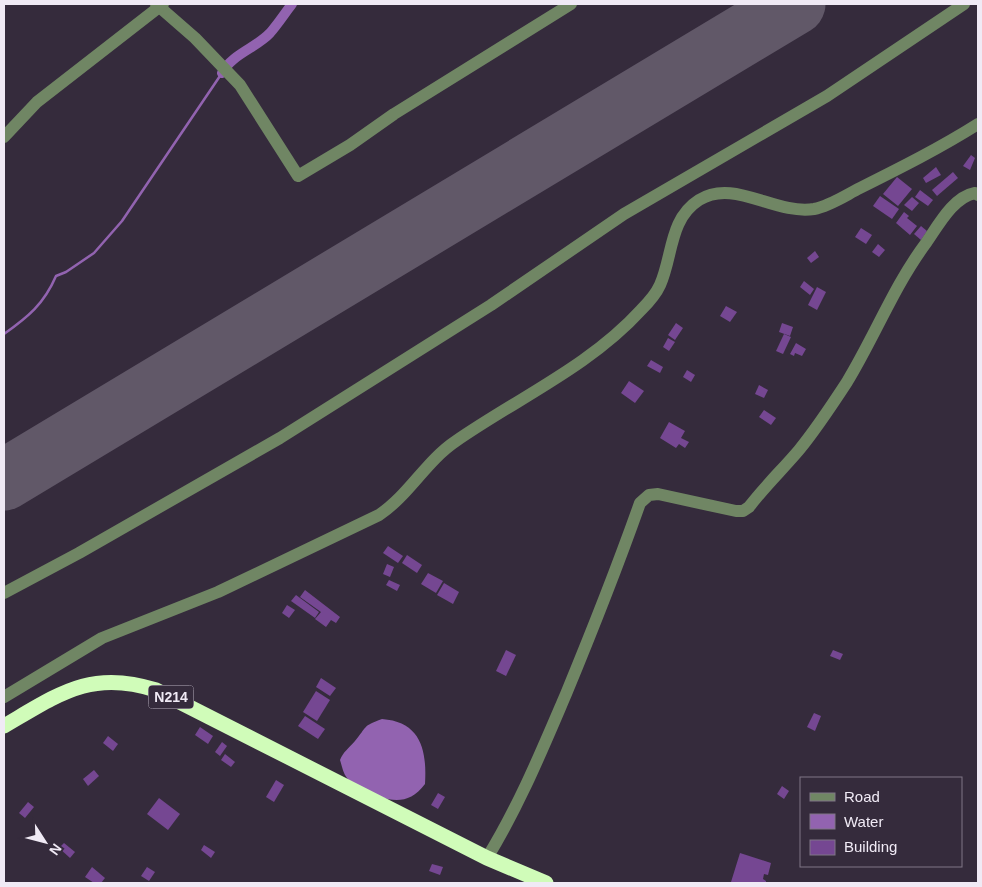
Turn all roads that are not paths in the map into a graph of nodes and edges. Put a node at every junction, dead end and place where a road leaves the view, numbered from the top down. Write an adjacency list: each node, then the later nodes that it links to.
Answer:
1 (571, 4): 3 (street)
2 (964, 4): 7 (street)
3 (159, 5): 5 (street)
4 (978, 124): 8 (street)
5 (4, 137)
6 (978, 195): 10 (street)
7 (4, 593)
8 (4, 697)
9 (4, 726): 10 (highway, N214)
10 (487, 858): 11 (highway, N214)
11 (546, 883)

